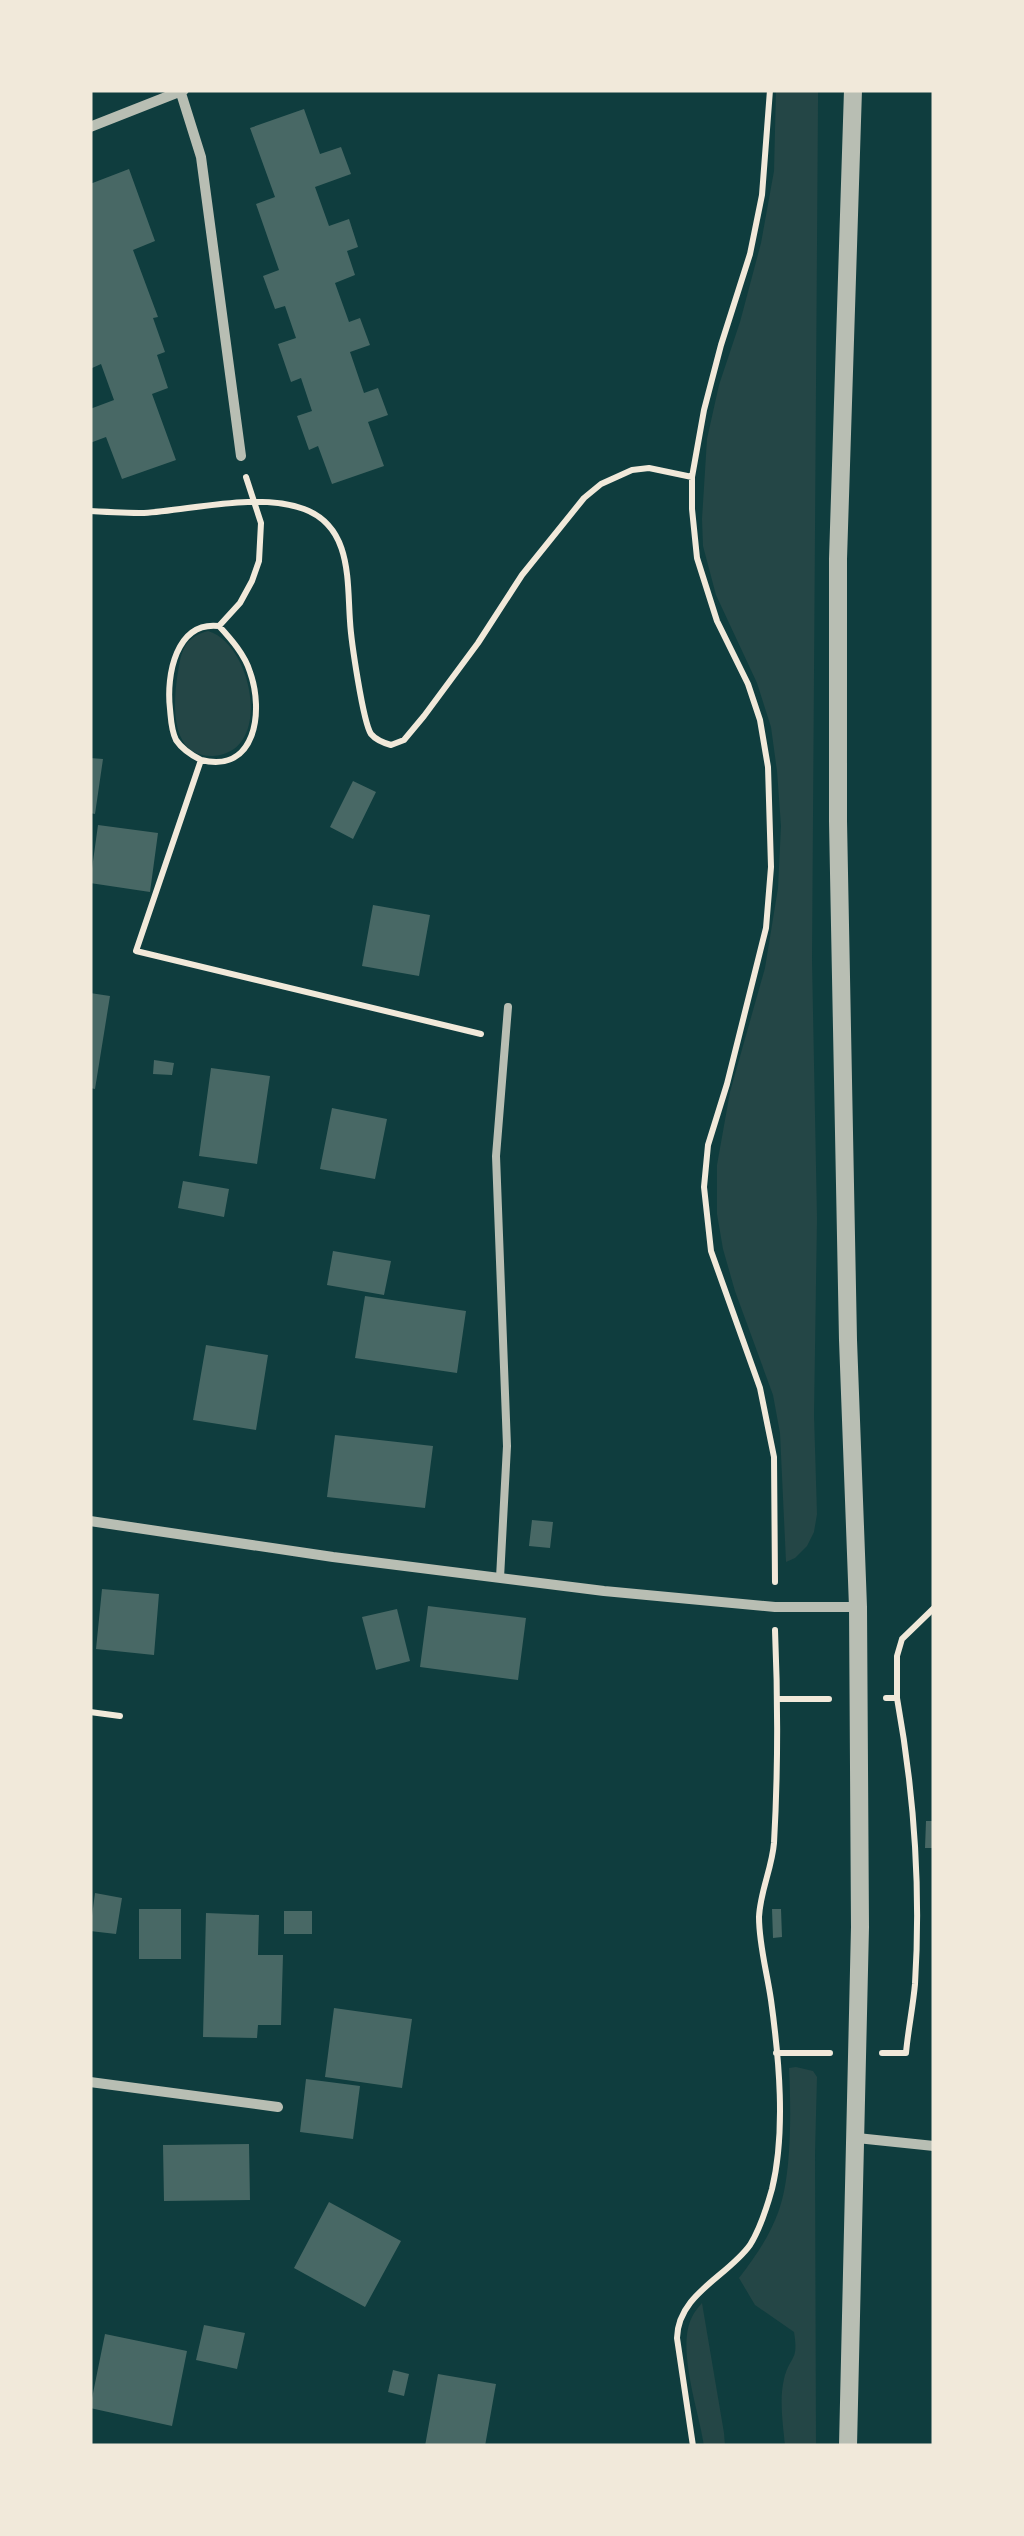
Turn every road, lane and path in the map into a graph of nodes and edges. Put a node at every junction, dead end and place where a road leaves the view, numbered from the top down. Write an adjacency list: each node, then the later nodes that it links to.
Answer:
1 (182, 90): 4 (street); 5 (street)
2 (770, 90): 6 (path)
3 (852, 90): 16 (street)
4 (90, 127)
5 (241, 456): 7 (path)
6 (692, 476): 7 (path); 15 (path)
7 (253, 502): 8 (path); 9 (path)
8 (90, 511)
9 (219, 626): 10 (path); 10 (path)
10 (201, 760): 12 (path)
11 (508, 1008): 14 (lane)
12 (486, 1036)
13 (90, 1521): 14 (street)
14 (500, 1578): 15 (street)
15 (774, 1607): 16 (street); 25 (path)
16 (858, 1607): 23 (street)
17 (934, 1608): 18 (path)
18 (898, 1698)
19 (90, 1712): 20 (path)
20 (120, 1716)
21 (90, 2082): 22 (street)
22 (278, 2107)
23 (857, 2138): 24 (street); 26 (street)
24 (934, 2146)
25 (693, 2446)
26 (848, 2446)

